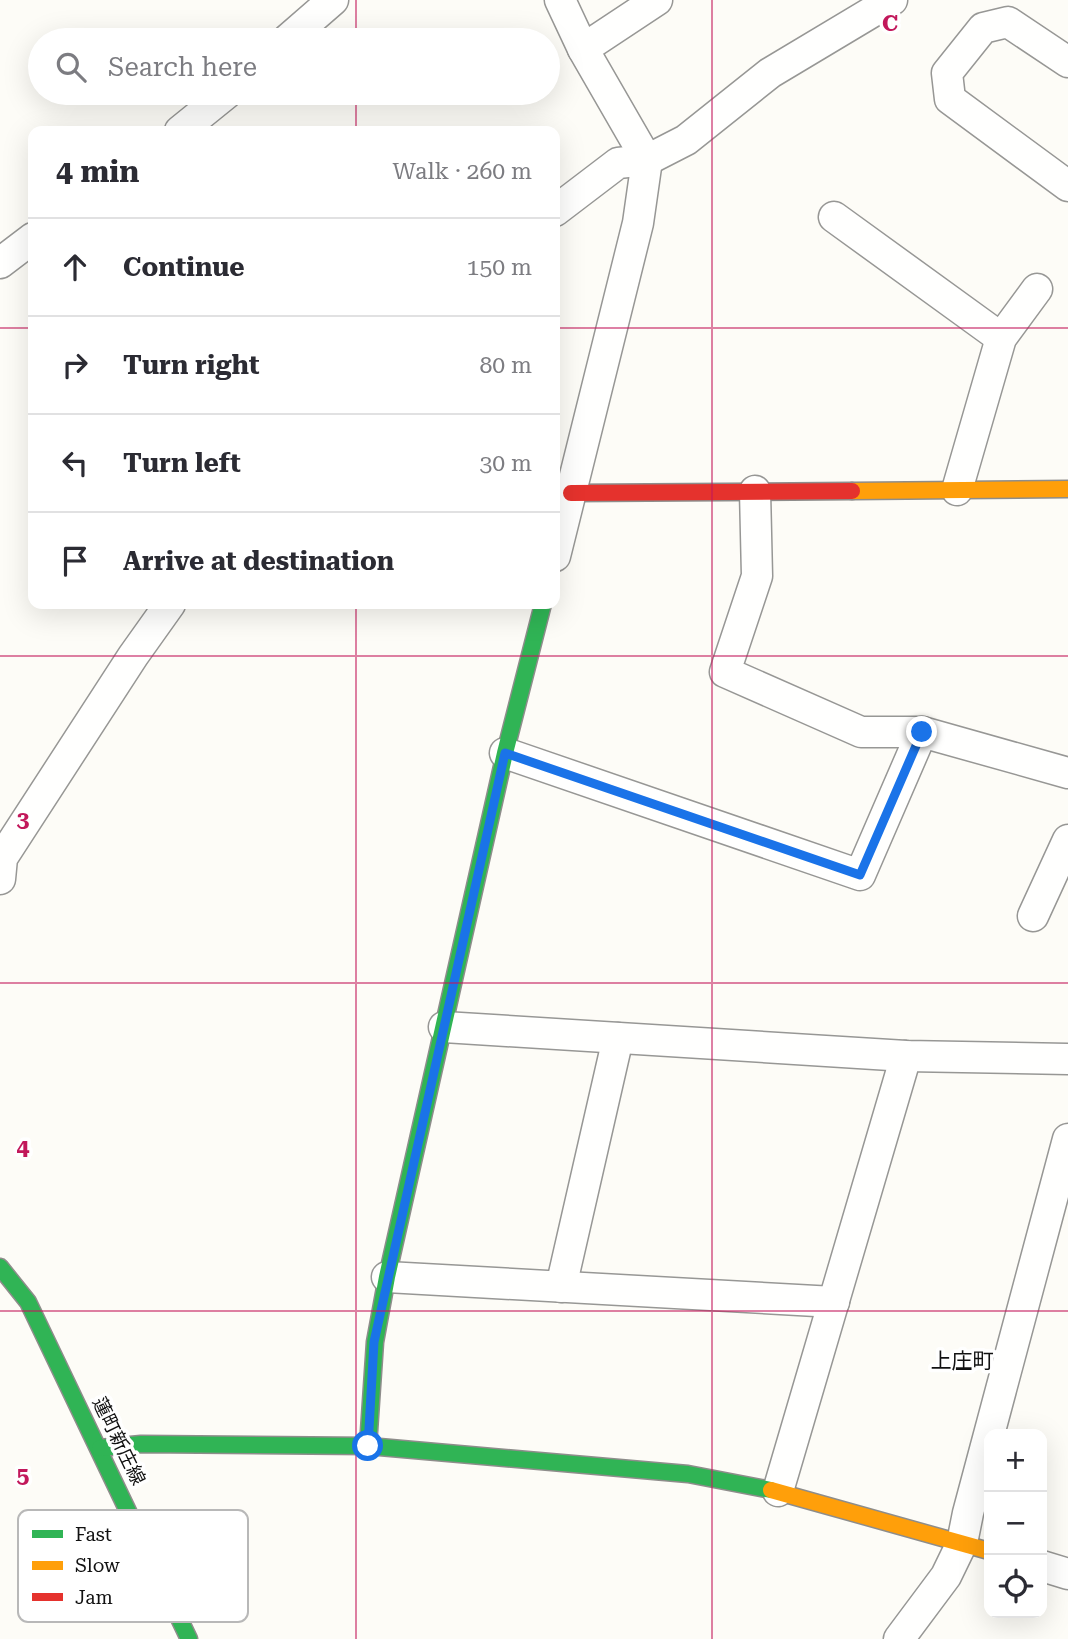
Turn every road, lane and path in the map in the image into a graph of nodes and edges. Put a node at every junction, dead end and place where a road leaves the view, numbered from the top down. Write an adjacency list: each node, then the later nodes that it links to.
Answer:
1 (333, 0): 5 (street)
2 (560, 0): 6 (street)
3 (657, 0): 6 (street)
4 (892, 0): 10 (street)
5 (301, 28)
6 (583, 49): 10 (street)
7 (1068, 62): 11 (street)
8 (212, 105): 9 (street)
9 (186, 126)
10 (648, 160): 12 (street); 21 (street)
11 (1068, 186)
12 (560, 207)
13 (834, 218): 17 (street)
14 (28, 243): 15 (street)
15 (0, 263)
16 (1037, 289): 17 (street)
17 (1002, 338): 19 (street)
18 (1068, 489): 19 (street)
19 (957, 490): 20 (street)
20 (755, 491): 21 (street); 25 (street)
21 (570, 493): 22 (street)
22 (560, 535)
23 (167, 609): 29 (street)
24 (542, 609): 26 (street)
25 (922, 732): 26 (street); 27 (street)
26 (505, 753): 31 (street)
27 (1068, 774)
28 (1068, 840): 30 (street)
29 (1, 864)
30 (1033, 916)
31 (444, 1027): 32 (street); 37 (street)
32 (618, 1038): 33 (street); 38 (street)
33 (906, 1056): 34 (street); 39 (street)
34 (1068, 1059)
35 (1068, 1139): 44 (street)
36 (0, 1266): 41 (street, 蓮町新庄線)
37 (387, 1277): 38 (street); 40 (street)
38 (561, 1287): 39 (street)
39 (834, 1302): 42 (street)
40 (368, 1446): 41 (street); 42 (street)
41 (100, 1448): 43 (street, 蓮町新庄線)
42 (778, 1491): 44 (street)
43 (129, 1510)
44 (976, 1547): 49 (street)
45 (1047, 1568): 46 (street)
46 (1068, 1574)
47 (181, 1622): 48 (street, 蓮町新庄線)
48 (189, 1639)
49 (899, 1639)

